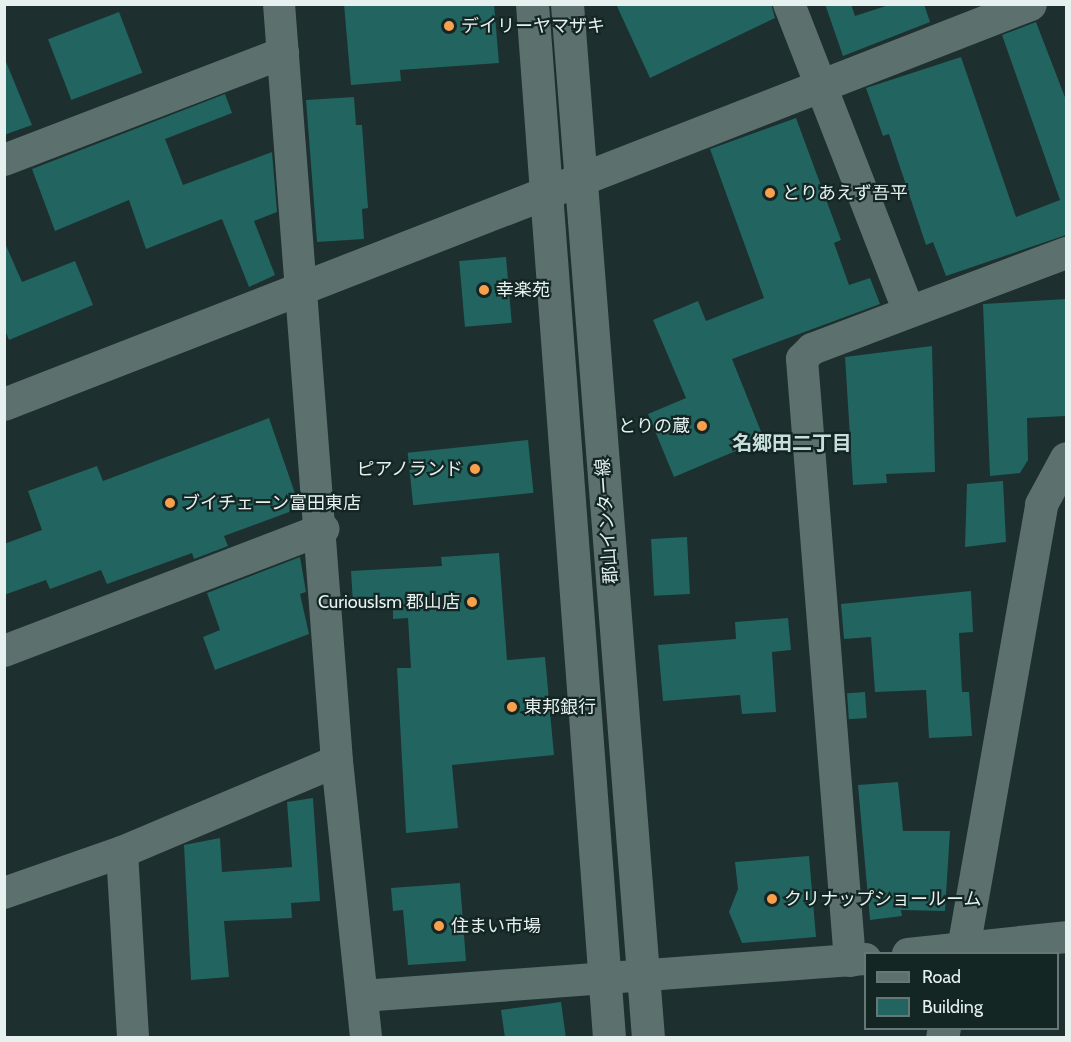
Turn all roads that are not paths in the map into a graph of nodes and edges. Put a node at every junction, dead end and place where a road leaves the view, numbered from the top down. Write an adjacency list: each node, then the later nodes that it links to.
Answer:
1 (279, 4): 6 (street)
2 (532, 4): 10 (street)
3 (567, 4): 9 (street, 郡山インター線)
4 (789, 4): 7 (street)
5 (1030, 4): 7 (street)
6 (283, 53): 8 (street); 12 (street)
7 (819, 85): 9 (street); 13 (street)
8 (4, 160)
9 (583, 180): 10 (street); 25 (street, 郡山インター線)
10 (546, 195): 12 (street); 26 (street)
11 (1066, 253): 13 (street)
12 (304, 291): 14 (street); 16 (street)
13 (909, 311): 24 (street)
14 (4, 404)
15 (1066, 458): 22 (street)
16 (323, 529): 17 (street); 18 (street)
17 (4, 651)
18 (337, 761): 19 (street); 27 (street)
19 (122, 852): 20 (street); 28 (street)
20 (4, 893)
21 (1066, 938): 22 (street)
22 (963, 950): 23 (street)
23 (936, 952)
24 (858, 960): 25 (street)
25 (642, 973): 26 (street); 31 (street, 郡山インター線)
26 (607, 976): 27 (street); 30 (street)
27 (362, 996): 29 (street)
28 (133, 1038)
29 (366, 1038)
30 (609, 1038)
31 (648, 1038)

